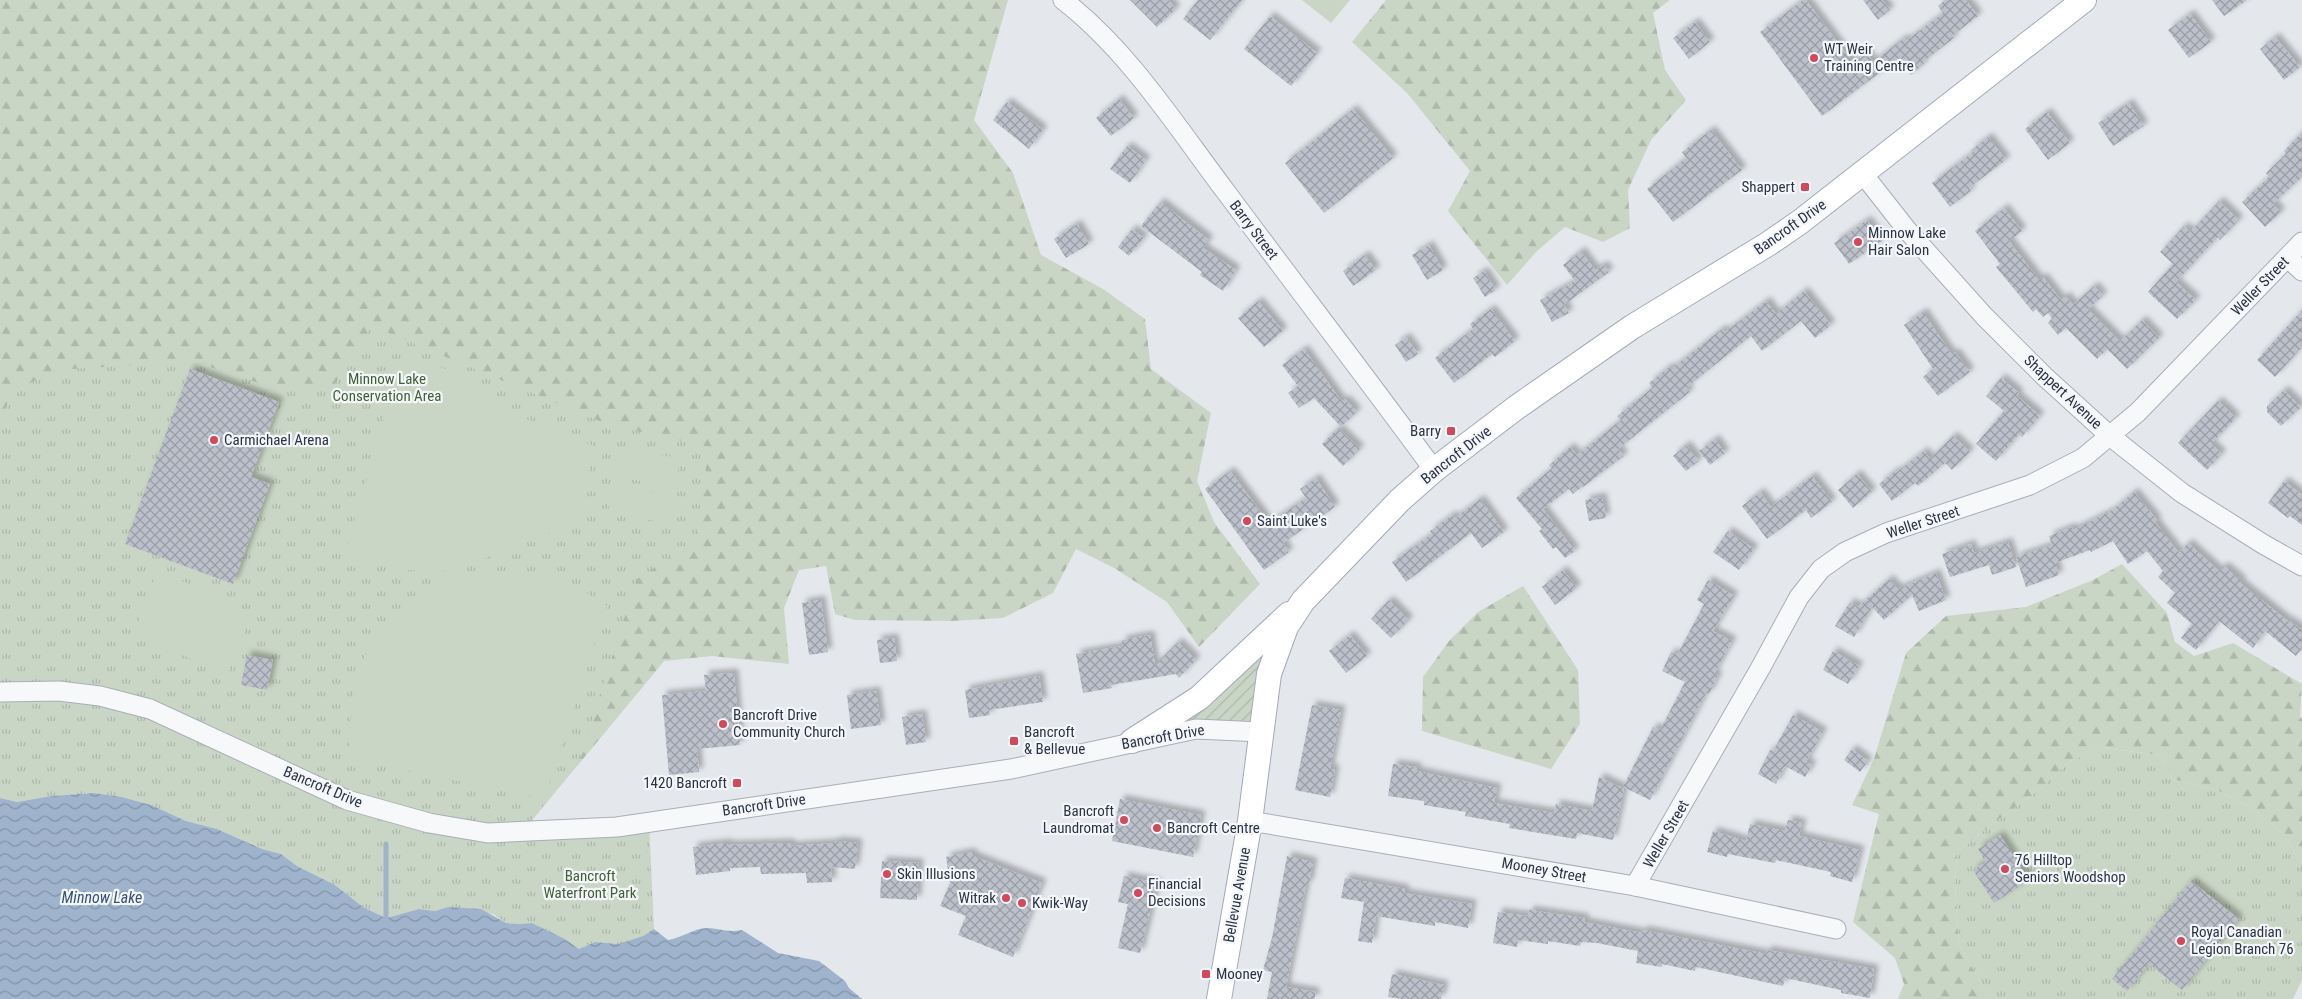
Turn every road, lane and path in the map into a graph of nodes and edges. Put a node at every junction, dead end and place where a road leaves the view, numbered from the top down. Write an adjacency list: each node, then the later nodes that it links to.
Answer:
1 (1063, 0): 8 (street, Barry Street)
2 (2084, 0): 3 (main road, Bancroft Drive)
3 (1863, 174): 7 (street, Shappert Avenue); 8 (main road, Bancroft Drive)
4 (2302, 242): 5 (street, Weller Street)
5 (2288, 258): 6 (street); 7 (street, Weller Street)
6 (2302, 271)
7 (2110, 436): 9 (street, Shappert Avenue); 15 (street, Weller Street)
8 (1434, 470): 10 (main road, Bancroft Drive)
9 (2302, 566)
10 (1303, 600): 12 (main road, Bancroft Drive); 13 (main road)
11 (0, 692): 13 (street, Bancroft Drive)
12 (1261, 732): 13 (street, Bancroft Drive); 14 (main road, Bellevue Avenue)
13 (1132, 741)
14 (1250, 821): 15 (street, Mooney Street); 17 (main road, Bellevue Avenue)
15 (1635, 886): 16 (street, Mooney Street)
16 (1836, 929)
17 (1219, 999)

